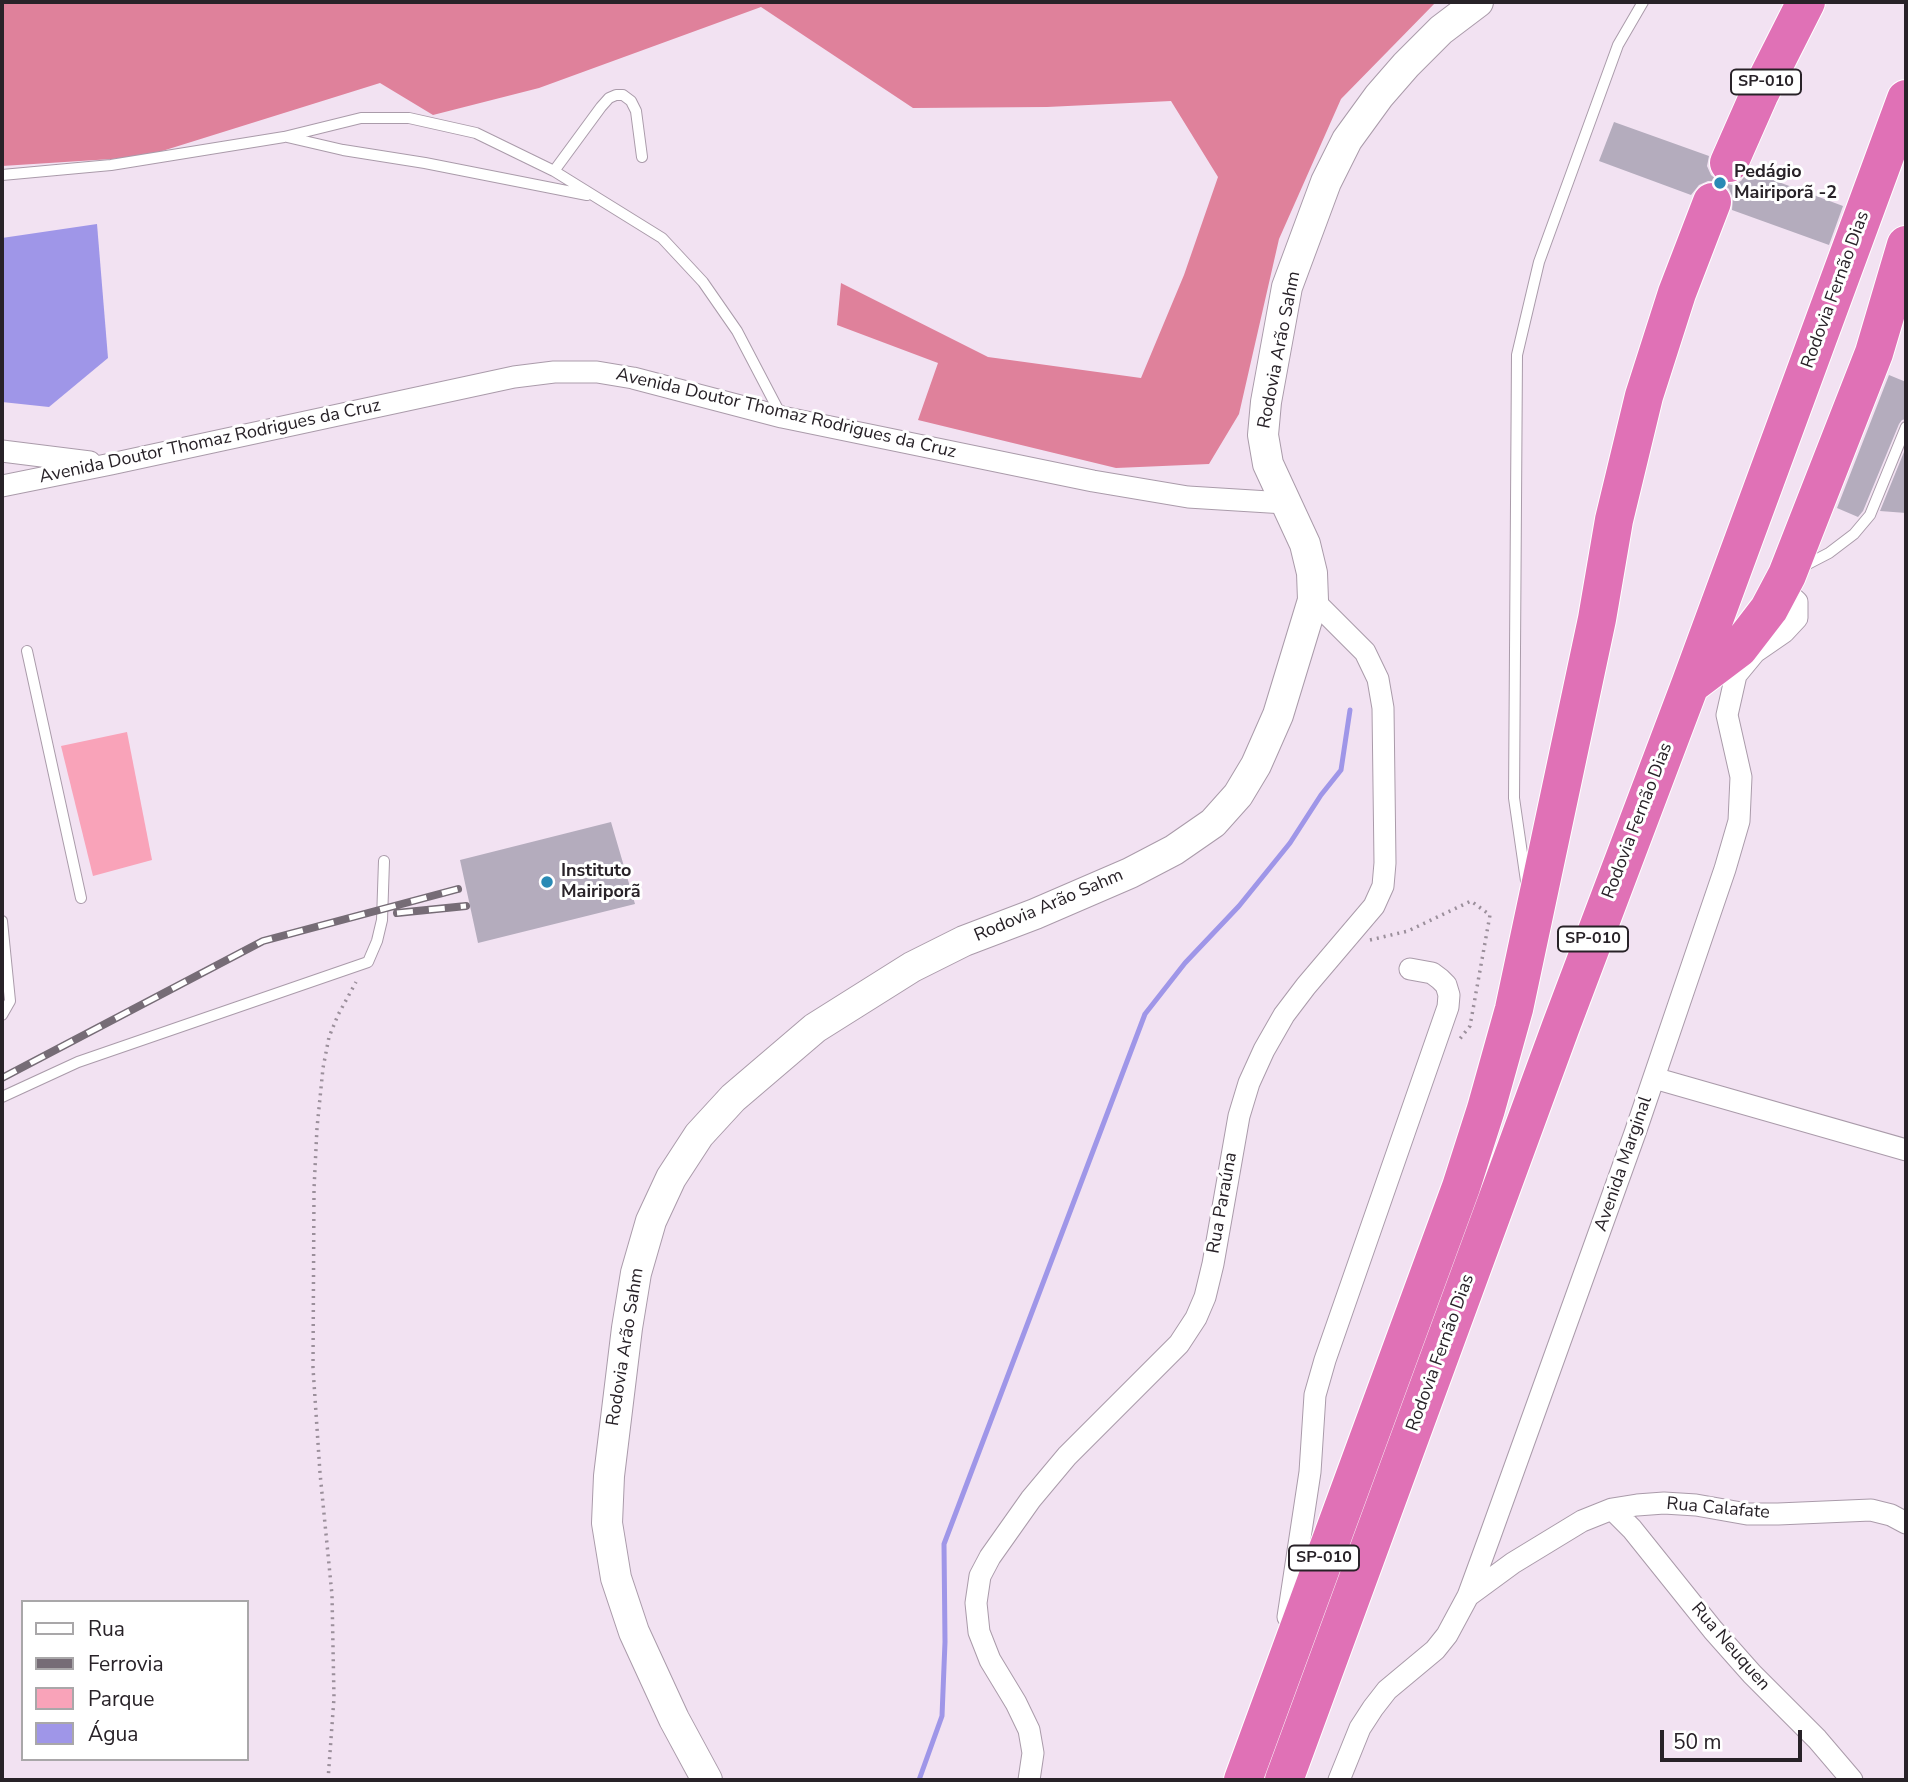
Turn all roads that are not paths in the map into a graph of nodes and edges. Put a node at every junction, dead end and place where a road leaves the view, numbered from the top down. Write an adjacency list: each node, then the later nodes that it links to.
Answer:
1 (1478, 2): 19 (street, Rodovia Arão Sahm)
2 (1643, 2): 27 (lane)
3 (1806, 2): 7 (highway, SP-010)
4 (1906, 100): 23 (highway, Rodovia Fernão Dias / SP-010)
5 (284, 137): 8 (lane); 9 (lane); 10 (lane)
6 (642, 157): 8 (lane)
7 (1728, 163)
8 (554, 171): 10 (lane)
9 (2, 175)
10 (595, 197): 14 (lane)
11 (1712, 202): 27 (highway, SP-010)
12 (1906, 245): 13 (highway)
13 (1895, 324): 20 (highway)
14 (782, 417): 17 (street, Avenida Doutor Thomaz Rodrigues da Cruz); 19 (street, Avenida Doutor Thomaz Rodrigues da Cruz)
15 (1906, 427): 20 (lane)
16 (2, 451): 17 (street)
17 (111, 464): 18 (street, Avenida Doutor Thomaz Rodrigues da Cruz)
18 (2, 486)
19 (1284, 503): 21 (street, Rodovia Arão Sahm)
20 (1784, 581): 23 (highway); 30 (street, Avenida Marginal)
21 (1313, 600): 37 (street, Rodovia Arão Sahm); 38 (street, Rua Paraúna)
22 (27, 651): 25 (lane)
23 (1690, 685): 40 (highway, Rodovia Fernão Dias / SP-010)
24 (384, 861): 31 (lane)
25 (81, 898)
26 (2, 922): 29 (lane)
27 (1532, 923): 36 (highway, SP-010)
28 (1410, 969): 36 (street)
29 (2, 1015)
30 (1654, 1077): 32 (street); 35 (street, Avenida Marginal)
31 (2, 1097)
32 (1906, 1150)
33 (1612, 1510): 34 (street, Rua Calafate); 35 (street, Rua Calafate); 42 (street, Rua Neuquen)
34 (1906, 1522)
35 (1468, 1596): 41 (street, Avenida Marginal)
36 (1279, 1681): 39 (highway, SP-010)
37 (707, 1780)
38 (1029, 1780)
39 (1243, 1780)
40 (1284, 1780)
41 (1339, 1780)
42 (1852, 1780)

